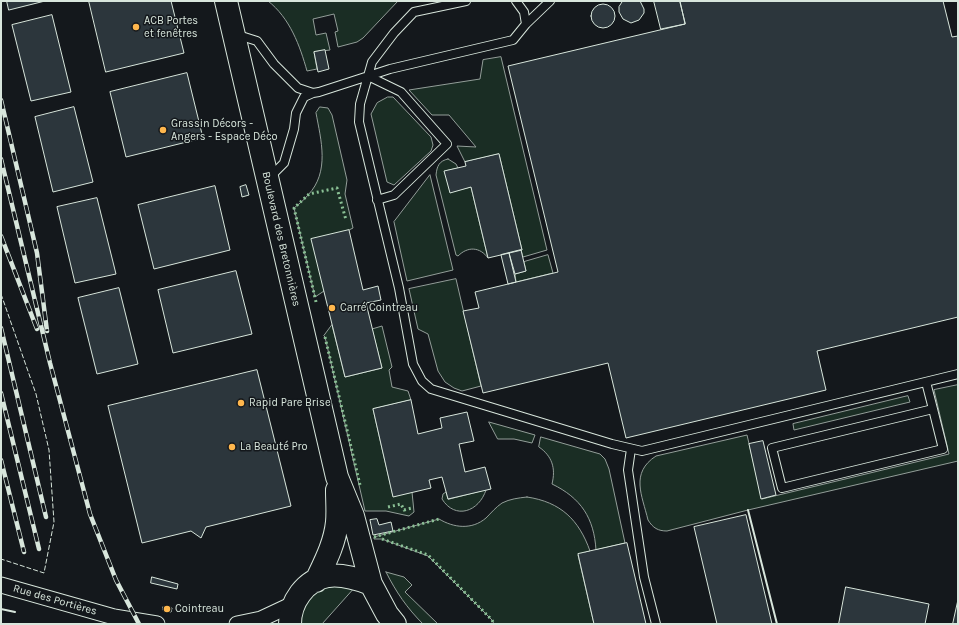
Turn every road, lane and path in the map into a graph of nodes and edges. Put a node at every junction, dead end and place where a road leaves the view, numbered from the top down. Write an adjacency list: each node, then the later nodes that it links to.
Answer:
1 (226, 1): 6 (street, Boulevard des Bretonnières)
2 (466, 1): 7 (lane)
3 (516, 1): 5 (lane)
4 (550, 1): 5 (lane)
5 (526, 24): 7 (lane)
6 (233, 33): 8 (lane); 9 (street, Boulevard des Bretonnières)
7 (368, 76): 8 (lane); 10 (lane); 10 (lane)
8 (313, 93): 9 (lane)
9 (267, 179): 15 (street, Boulevard des Bretonnières)
10 (377, 200): 14 (lane)
11 (958, 374): 12 (lane)
12 (926, 382): 13 (lane); 14 (lane)
13 (933, 409): 13 (lane)
14 (631, 449): 24 (lane)
15 (337, 477): 16 (street, Boulevard des Bretonnières); 17 (street, Boulevard des Bretonnières)
16 (316, 581): 17 (street); 19 (street)
17 (371, 584): 23 (street, Boulevard des Bretonnières)
18 (1, 585): 20 (street, Rue des Portières)
19 (291, 614): 22 (street)
20 (114, 620): 21 (street, Rue des Portières)
21 (157, 624)
22 (238, 624)
23 (395, 624)
24 (656, 624)

